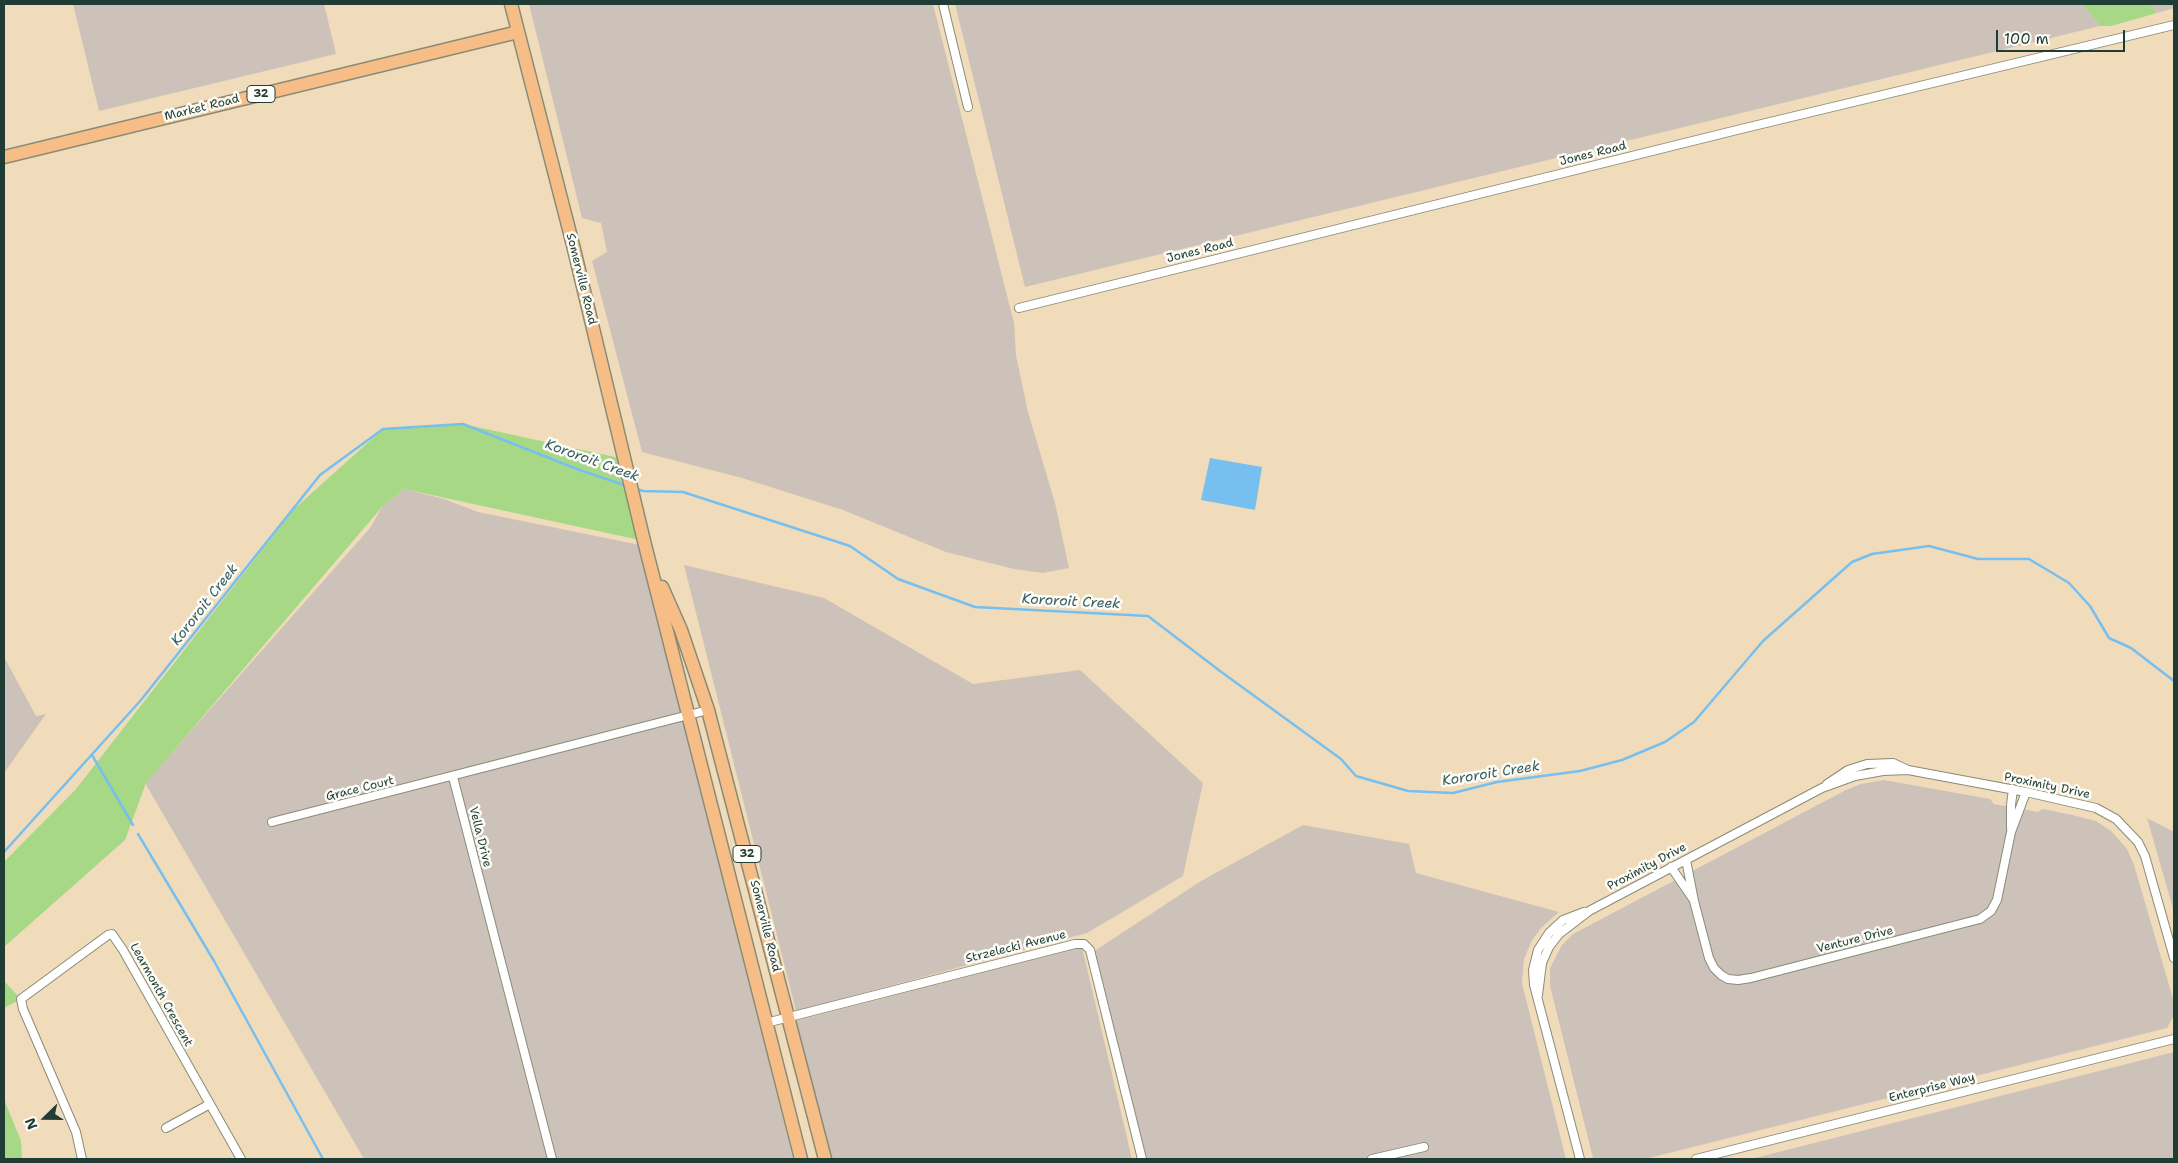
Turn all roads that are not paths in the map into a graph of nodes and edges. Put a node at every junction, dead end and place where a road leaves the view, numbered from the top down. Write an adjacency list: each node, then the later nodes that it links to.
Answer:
1 (511, 4): 4 (main road, Somerville Road)
2 (943, 4): 5 (street)
3 (2174, 24): 7 (street, Jones Road)
4 (518, 32): 6 (main road, Market Road / 32); 8 (main road, Somerville Road / 32)
5 (968, 107)
6 (4, 157)
7 (1018, 308)
8 (648, 555): 9 (main road, Somerville Road / 32); 10 (main road, Somerville Road / 32)
9 (708, 710): 10 (street); 20 (main road, Somerville Road / 32)
10 (688, 716): 11 (street); 21 (main road, Somerville Road / 32)
11 (453, 777): 14 (street, Grace Court); 28 (street, Vella Drive)
12 (2013, 789): 13 (street, Proximity Drive); 15 (street, Venture Drive); 16 (street, Proximity Drive)
13 (2026, 792): 15 (street, Venture Drive); 19 (street, Proximity Drive)
14 (272, 822)
15 (2011, 832): 18 (street, Venture Drive)
16 (1686, 860): 17 (street, Proximity Drive); 18 (street, Venture Drive)
17 (1671, 867): 18 (street, Venture Drive); 33 (street, Proximity Drive)
18 (1694, 900)
19 (2174, 958)
20 (788, 1016): 21 (street, Strzelecki Avenue); 30 (main road, Somerville Road / 32); 31 (street, Strzelecki Avenue)
21 (766, 1023): 29 (main road, Somerville Road / 32)
22 (2174, 1039): 34 (street, Enterprise Way)
23 (210, 1104): 24 (street); 26 (street, Learmonth Crescent); 27 (street, Learmonth Crescent)
24 (166, 1128)
25 (1424, 1147): 32 (street)
26 (82, 1159)
27 (241, 1159)
28 (552, 1159)
29 (801, 1159)
30 (825, 1159)
31 (1142, 1159)
32 (1372, 1159)
33 (1580, 1159)
34 (1696, 1159)

